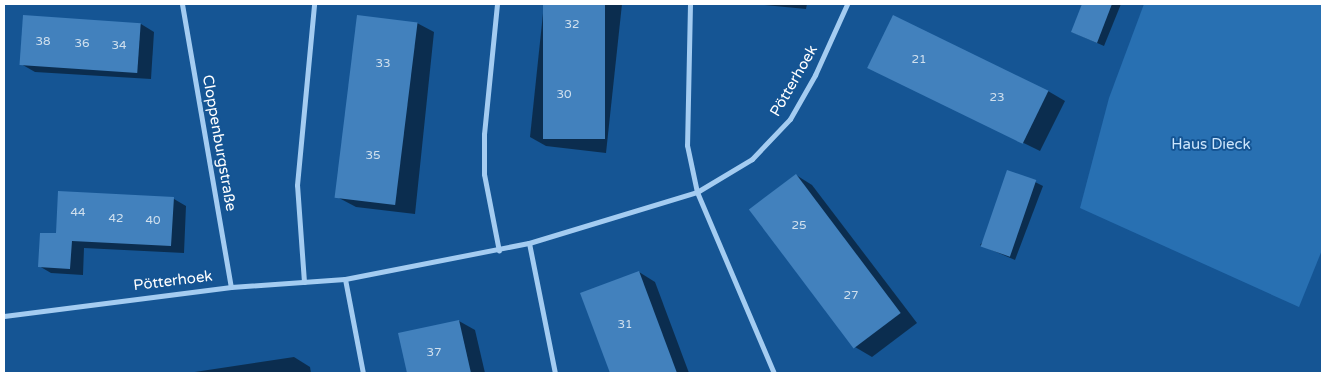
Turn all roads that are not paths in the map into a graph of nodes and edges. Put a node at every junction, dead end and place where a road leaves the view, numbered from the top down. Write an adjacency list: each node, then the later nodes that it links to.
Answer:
1 (182, 4): 11 (street, Cloppenburgstraße)
2 (314, 4): 10 (street)
3 (497, 4): 8 (street)
4 (690, 4): 6 (street)
5 (847, 4): 6 (street, Pötterhoek)
6 (697, 192): 7 (street, Pötterhoek); 15 (street)
7 (529, 244): 8 (street, Pötterhoek); 14 (street)
8 (499, 250): 9 (street, Pötterhoek)
9 (345, 279): 10 (street, Pötterhoek); 13 (street)
10 (304, 282): 11 (street, Pötterhoek)
11 (230, 287): 12 (street, Pötterhoek)
12 (4, 316)
13 (363, 373)
14 (555, 373)
15 (774, 373)

